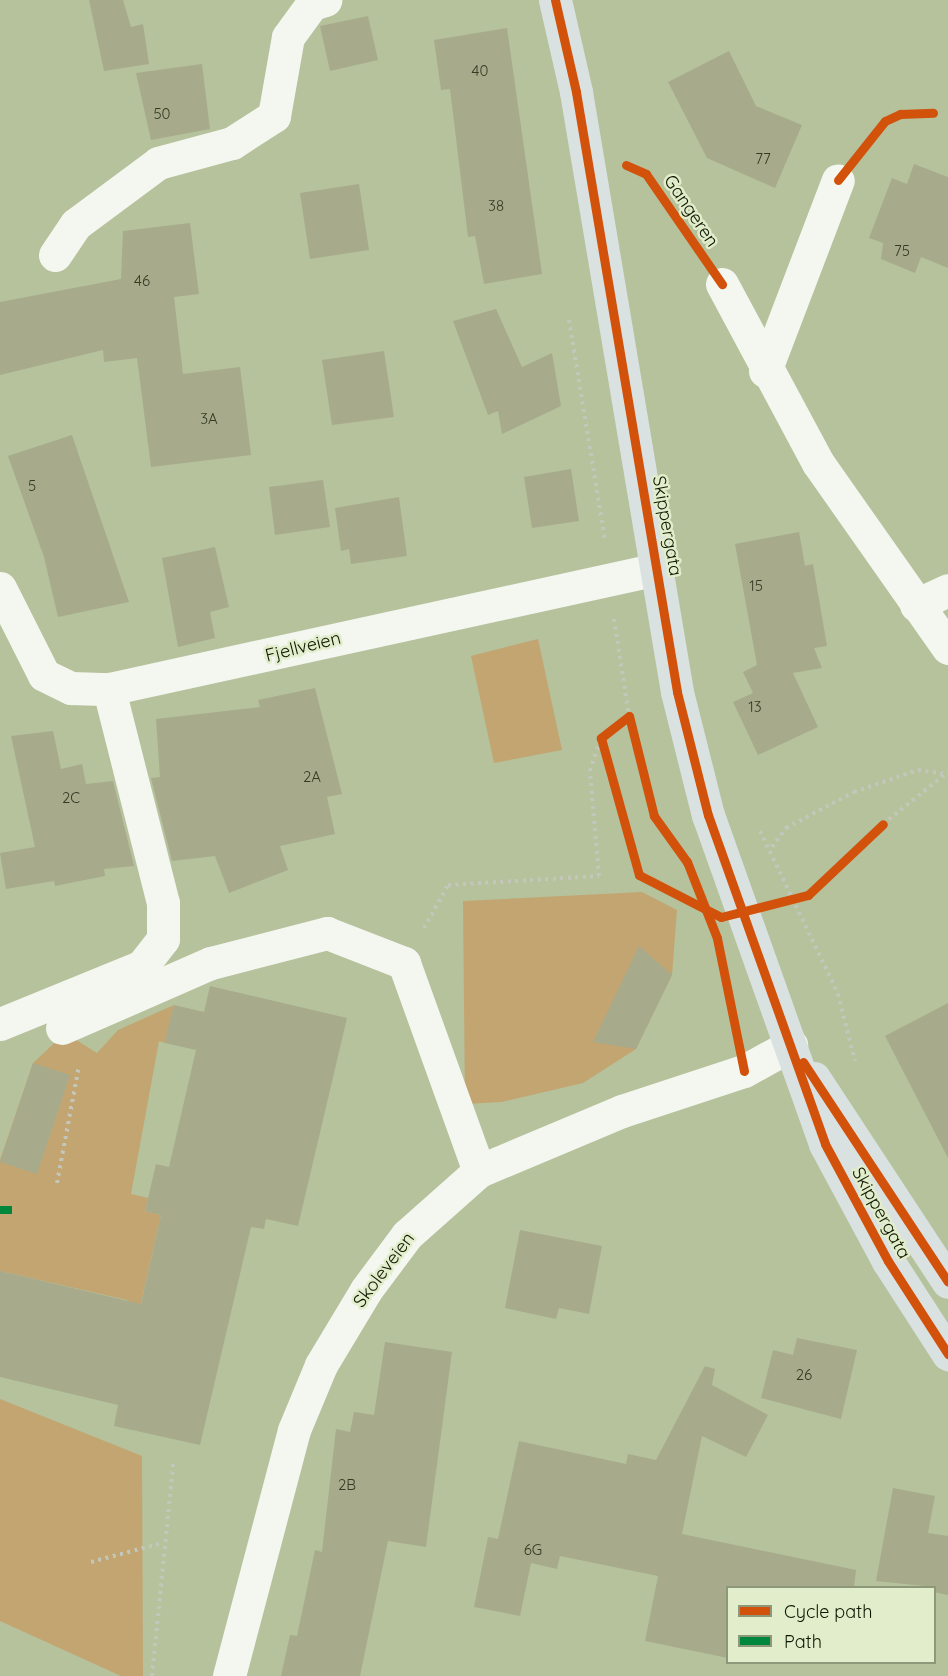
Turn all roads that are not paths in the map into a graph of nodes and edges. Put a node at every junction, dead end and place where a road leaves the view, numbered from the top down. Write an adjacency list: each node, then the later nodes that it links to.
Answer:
1 (325, 0): 4 (street)
2 (555, 0): 7 (main road, Skippergata)
3 (838, 180): 6 (street)
4 (55, 255)
5 (722, 284): 6 (street)
6 (765, 371): 10 (street)
7 (658, 568): 12 (street, Fjellveien); 17 (main road, Skippergata)
8 (0, 588): 12 (street, Fjellveien)
9 (948, 590): 10 (street)
10 (916, 605): 11 (street)
11 (948, 648)
12 (109, 689): 14 (street)
13 (0, 998): 14 (street)
14 (34, 1010): 15 (street)
15 (0, 1024)
16 (62, 1028): 18 (street)
17 (791, 1045): 18 (street, Skoleveien); 19 (main road, Skippergata); 20 (main road, Skippergata)
18 (479, 1171): 21 (street, Skoleveien)
19 (948, 1282)
20 (948, 1354)
21 (229, 1676)

